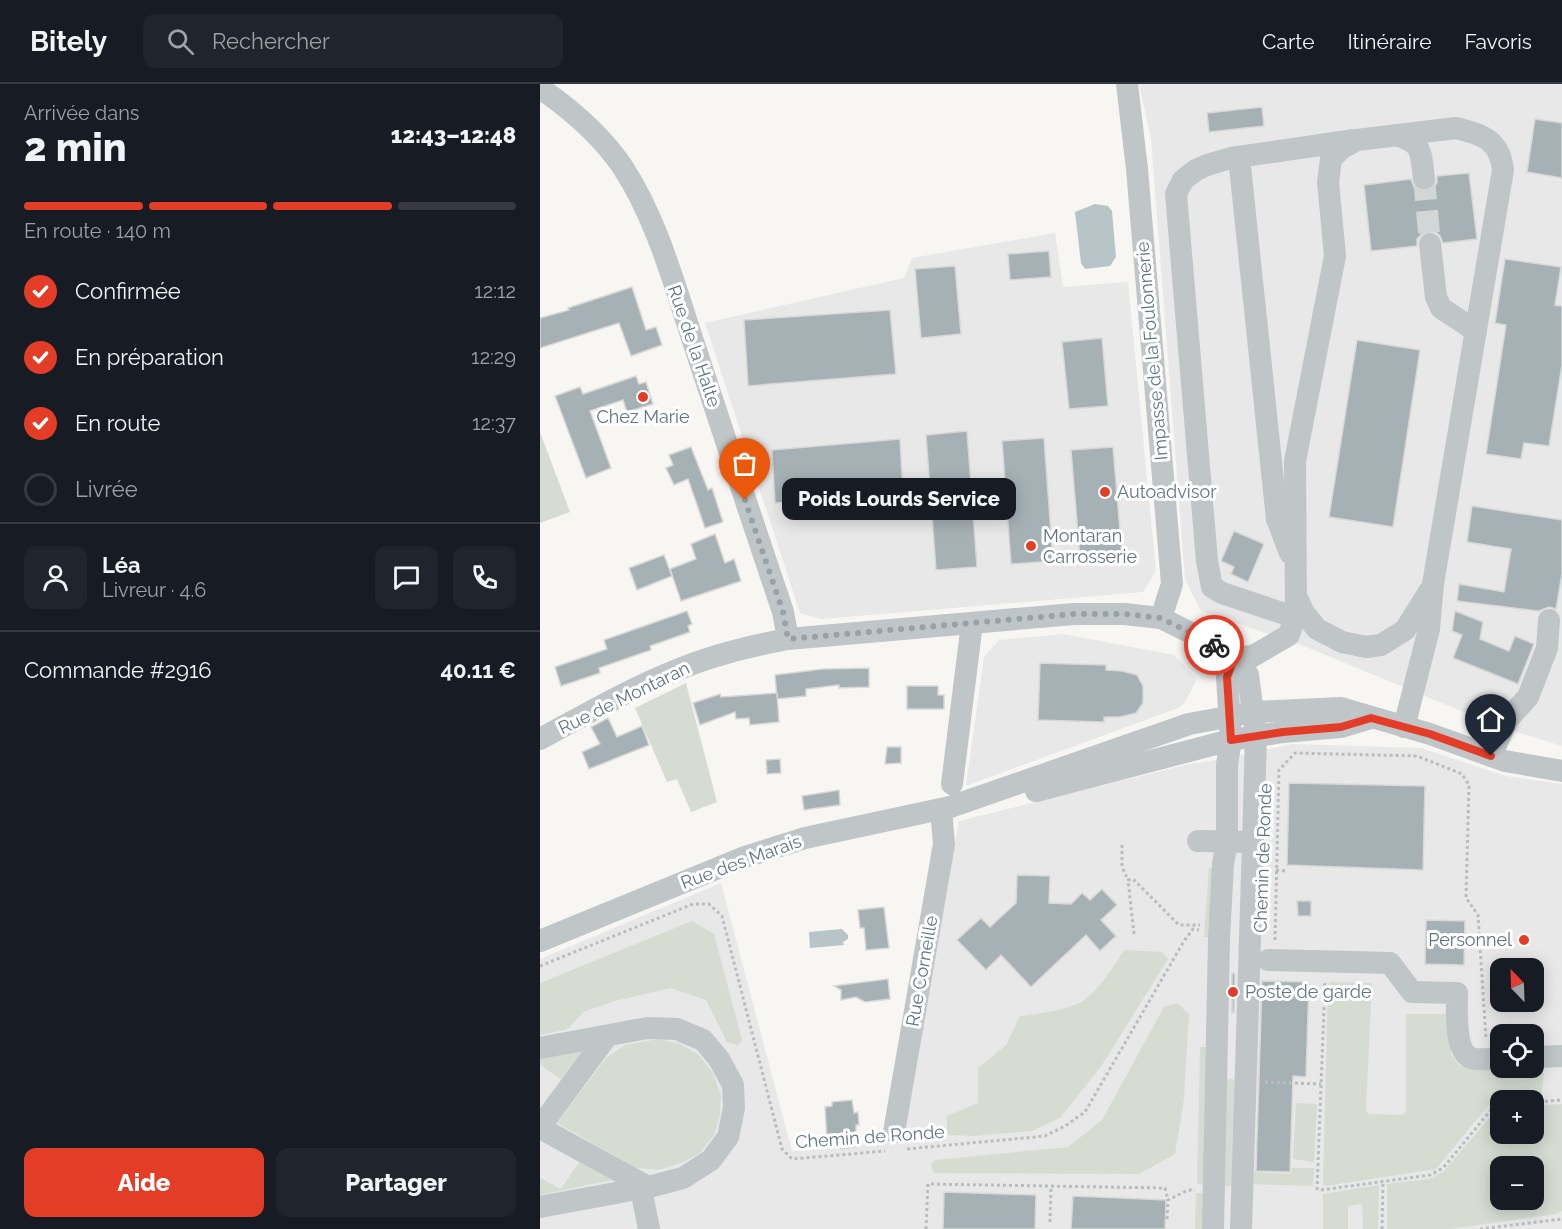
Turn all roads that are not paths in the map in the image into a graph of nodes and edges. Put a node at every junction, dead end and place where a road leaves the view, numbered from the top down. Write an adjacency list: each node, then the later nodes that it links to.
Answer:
1 (1127, 84): 13 (street, Impasse de la Foulonnerie)
2 (540, 88): 16 (street, Rue de la Halte)
3 (1396, 135): 4 (street); 6 (street); 8 (street)
4 (1357, 140): 5 (street); 9 (street)
5 (1239, 157): 9 (street); 12 (street)
6 (1424, 178)
7 (1430, 244): 8 (street)
8 (1476, 331): 10 (street)
9 (1296, 570): 11 (street)
10 (1433, 584): 11 (street); 21 (street)
11 (1296, 594): 12 (street)
12 (1294, 617): 17 (street)
13 (1161, 618): 15 (street, Rue de Montaran); 17 (street, Rue de Montaran)
14 (1549, 620): 25 (street)
15 (972, 623): 16 (street, Rue de Montaran); 27 (street, Rue Corneille)
16 (788, 639): 23 (street, Rue de Montaran)
17 (1234, 658): 18 (street, Rue de Montaran); 19 (street)
18 (1254, 712): 19 (street); 20 (street); 22 (street, Rue de Montaran)
19 (1228, 716): 24 (street); 27 (street, Rue des Marais)
20 (1371, 718): 21 (street); 22 (street)
21 (1404, 727): 25 (street)
22 (1256, 735): 24 (street); 30 (street, Rue de Montaran)
23 (540, 739)
24 (1231, 740): 27 (street, Rue des Marais); 29 (street)
25 (1491, 756): 26 (street)
26 (1562, 771)
27 (948, 800): 31 (street, Rue des Marais); 39 (street, Rue Corneille)
28 (1199, 835): 29 (street)
29 (1227, 835): 30 (street); 43 (street)
30 (1253, 842): 44 (street, Rue de Montaran)
31 (540, 941)
32 (1271, 960): 35 (street)
33 (607, 1036): 34 (street); 38 (street); 40 (street)
34 (540, 1048)
35 (1490, 1053)
36 (1562, 1056): 37 (street)
37 (1544, 1057)
38 (540, 1127): 40 (street)
39 (899, 1144)
40 (645, 1188): 41 (street); 42 (street)
41 (540, 1207)
42 (649, 1229)
43 (1213, 1229)
44 (1240, 1229)

